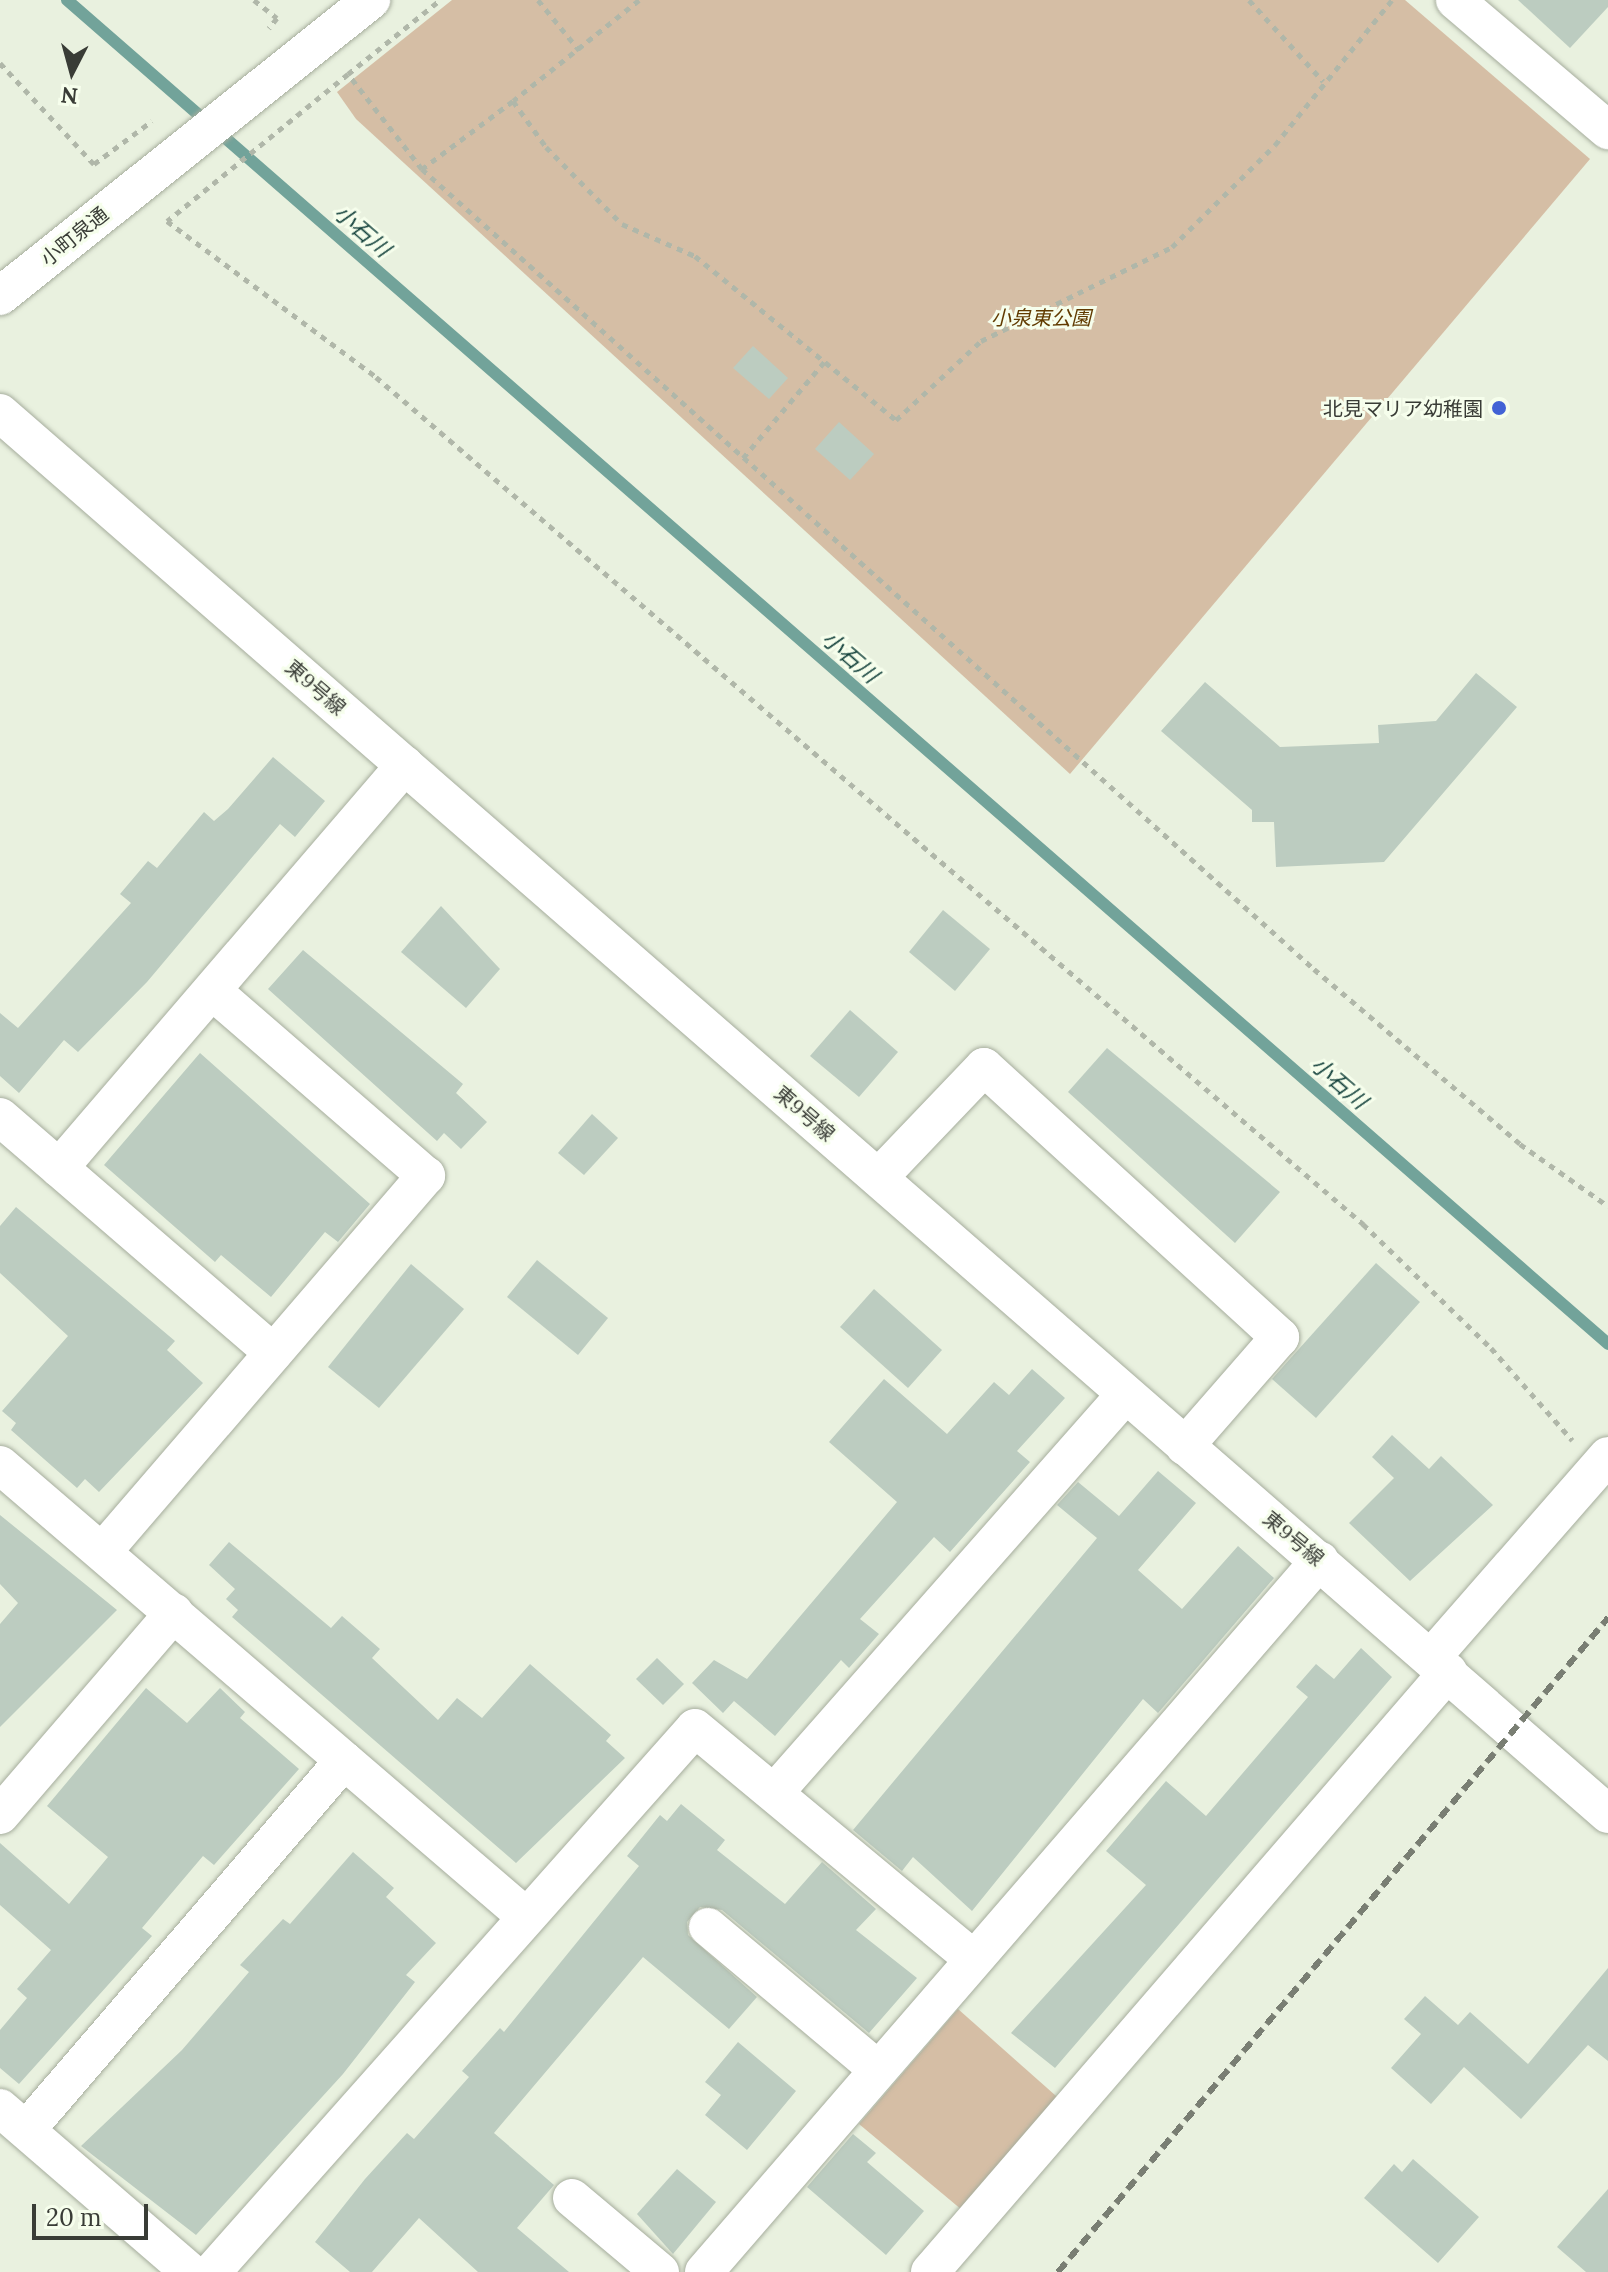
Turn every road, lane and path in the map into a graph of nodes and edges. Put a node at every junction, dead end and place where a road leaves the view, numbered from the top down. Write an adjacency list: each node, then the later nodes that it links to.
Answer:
1 (254, 0): 9 (path)
2 (371, 0): 18 (street, 小町泉通)
3 (440, 0): 12 (path)
4 (538, 0): 10 (path)
5 (639, 0): 10 (path)
6 (1249, 0): 13 (path)
7 (1392, 0): 13 (path)
8 (1455, 0): 16 (street)
9 (260, 39)
10 (579, 50): 14 (path)
11 (0, 63): 15 (path)
12 (348, 74): 17 (path); 31 (path)
13 (1323, 81): 19 (path)
14 (513, 101): 17 (path); 19 (path)
15 (159, 116)
16 (1608, 130)
17 (422, 169): 21 (path)
18 (0, 296)
19 (824, 362): 21 (path)
20 (0, 413): 22 (street, 東9号線)
21 (743, 458): 27 (path)
22 (405, 765): 23 (street); 26 (street, 東9号線)
23 (215, 993): 25 (street); 28 (street)
24 (0, 1117): 25 (street)
25 (59, 1168): 28 (street)
26 (879, 1177): 29 (street, 東9号線); 30 (street)
27 (1608, 1206)
28 (273, 1353): 33 (street)
29 (1125, 1395): 30 (street, 東9号線); 38 (street)
30 (1185, 1446): 34 (street, 東9号線)
31 (1596, 1453): 36 (street)
32 (0, 1465): 33 (street)
33 (104, 1550): 35 (street)
34 (1320, 1560): 36 (street, 東9号線); 43 (street)
35 (174, 1613): 37 (street); 40 (street)
36 (1440, 1664): 39 (street, 東9号線); 51 (street)
37 (344, 1761): 41 (street); 45 (street)
38 (775, 1792): 41 (street); 43 (street)
39 (1608, 1814)
40 (0, 1815)
41 (523, 1914): 48 (street)
42 (708, 1927): 44 (street)
43 (972, 1958): 44 (street)
44 (877, 2069): 50 (street)
45 (14, 2118): 47 (street)
46 (572, 2198): 49 (street)
47 (190, 2272)
48 (212, 2272)
49 (660, 2272)
50 (704, 2272)
51 (930, 2272)

